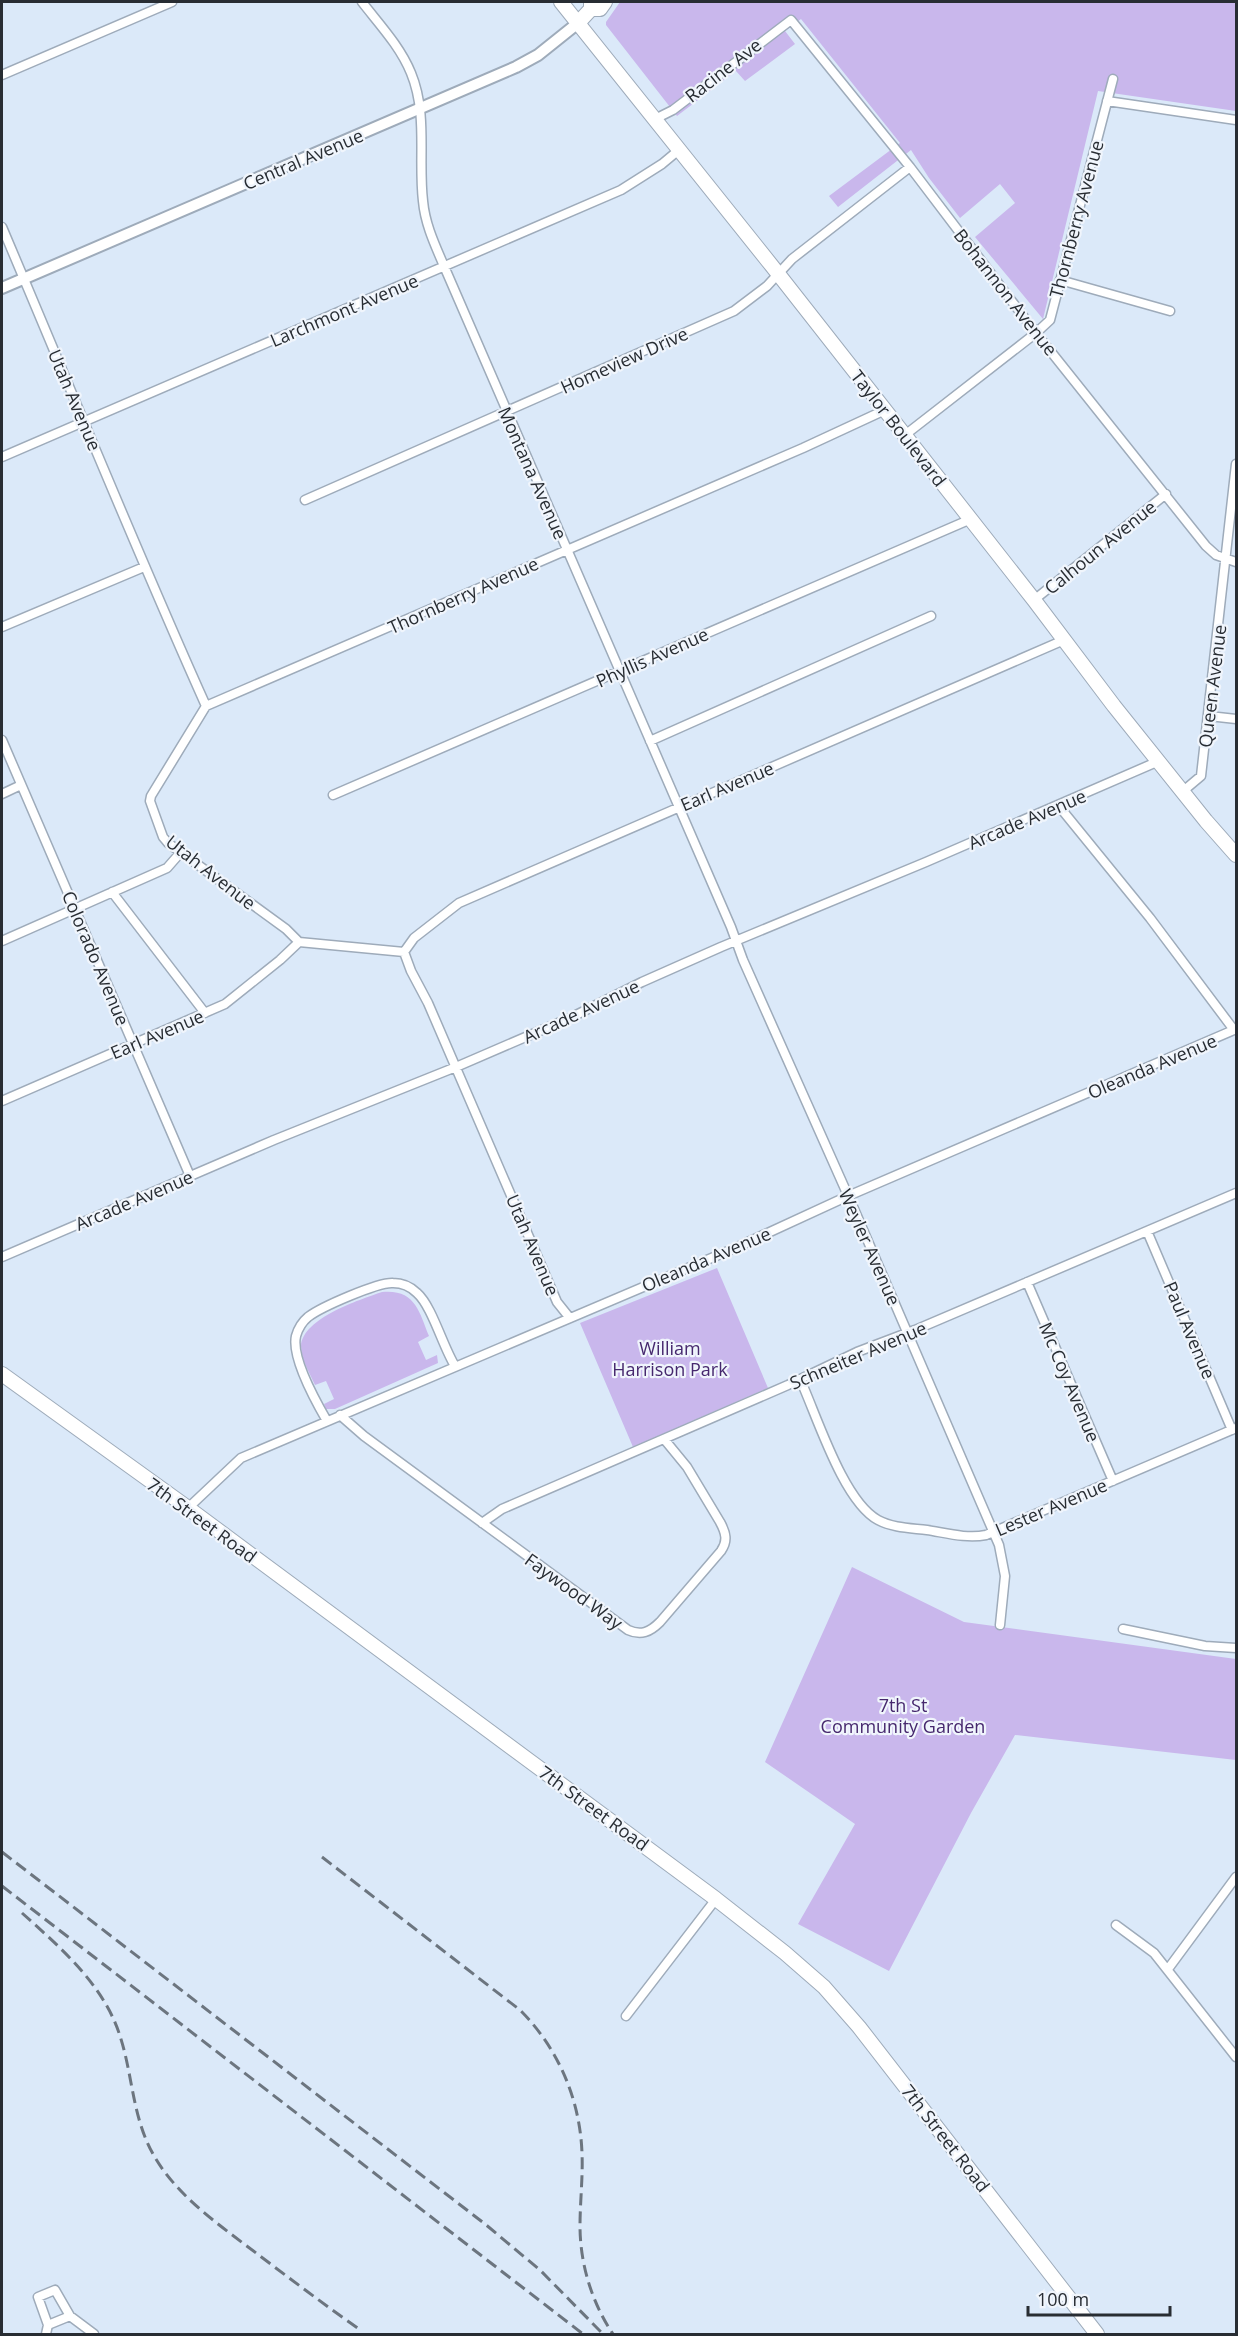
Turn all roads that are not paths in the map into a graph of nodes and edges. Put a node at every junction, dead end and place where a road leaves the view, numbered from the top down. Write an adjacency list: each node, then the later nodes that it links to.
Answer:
1 (172, 2): 8 (street)
2 (362, 2): 11 (street, Montana Avenue)
3 (561, 2): 7 (main road, Taylor Boulevard)
4 (605, 2): 5 (main road, Central Avenue)
5 (591, 5): 7 (main road, Central Avenue)
6 (790, 20): 12 (street, Racine Ave); 15 (street, Bohannon Avenue)
7 (578, 23): 11 (street, Central Avenue); 12 (main road, Taylor Boulevard)
8 (2, 75)
9 (1113, 79): 10 (street, Thornberry Avenue)
10 (1107, 101): 13 (street); 20 (street, Thornberry Avenue)
11 (420, 108): 17 (street, Montana Avenue); 19 (street, Central Avenue)
12 (655, 118): 14 (main road, Taylor Boulevard)
13 (1236, 120)
14 (680, 149): 17 (street, Larchmont Avenue); 18 (main road, Taylor Boulevard)
15 (910, 167): 18 (street, Homeview Drive); 23 (street, Bohannon Avenue)
16 (2, 227): 19 (street, Utah Avenue)
17 (444, 266): 24 (street, Montana Avenue); 26 (street, Larchmont Avenue)
18 (778, 274): 24 (street, Homeview Drive); 25 (main road, Taylor Boulevard)
19 (24, 279): 21 (street, Central Avenue); 26 (street, Utah Avenue)
20 (1060, 280): 22 (street); 23 (street, Thornberry Avenue)
21 (2, 288)
22 (1170, 311)
23 (1036, 333): 27 (street, Thornberry Avenue); 30 (street, Bohannon Avenue)
24 (505, 410): 31 (street, Homeview Drive); 33 (street, Montana Avenue)
25 (885, 410): 27 (main road, Taylor Boulevard); 33 (street, Thornberry Avenue)
26 (85, 422): 28 (street, Larchmont Avenue); 36 (street, Utah Avenue)
27 (905, 435): 32 (main road, Taylor Boulevard)
28 (2, 457)
29 (1236, 464): 34 (street, Queen Avenue)
30 (1166, 494): 34 (street, Bohannon Avenue); 37 (street, Calhoun Avenue)
31 (305, 500)
32 (971, 519): 37 (main road, Taylor Boulevard); 41 (street, Phyllis Avenue)
33 (566, 549): 41 (street, Montana Avenue); 42 (street, Thornberry Avenue)
34 (1226, 558): 35 (street, Bohannon Avenue); 43 (street, Queen Avenue)
35 (1236, 561)
36 (144, 567): 39 (street); 42 (street, Utah Avenue)
37 (1034, 600): 40 (main road, Taylor Boulevard)
38 (931, 616): 46 (street)
39 (2, 627)
40 (1064, 640): 47 (main road, Taylor Boulevard); 53 (street, Earl Avenue)
41 (619, 671): 46 (street, Montana Avenue); 51 (street, Phyllis Avenue)
42 (206, 706): 54 (street, Utah Avenue)
43 (1209, 716): 44 (street); 49 (street, Queen Avenue)
44 (1236, 719)
45 (2, 740): 48 (street, Colorado Avenue)
46 (650, 741): 53 (street, Montana Avenue)
47 (1158, 761): 49 (main road, Taylor Boulevard); 52 (street, Arcade Avenue)
48 (21, 785): 50 (street); 57 (street, Colorado Avenue)
49 (1182, 792): 55 (main road, Taylor Boulevard)
50 (2, 794)
51 (333, 795)
52 (1058, 805): 60 (street, Arcade Avenue); 63 (street)
53 (678, 807): 60 (street, Montana Avenue); 61 (street, Earl Avenue)
54 (181, 852): 56 (street); 59 (street, Utah Avenue)
55 (1236, 855)
56 (112, 892): 57 (street); 62 (street)
57 (75, 909): 58 (street); 64 (street, Colorado Avenue)
58 (2, 941)
59 (298, 942): 61 (street); 62 (street, Earl Avenue)
60 (736, 942): 65 (street, Arcade Avenue); 69 (street, Weyler Avenue)
61 (405, 952): 65 (street, Utah Avenue)
62 (205, 1013): 64 (street, Earl Avenue)
63 (1235, 1029): 69 (street, Oleanda Avenue)
64 (133, 1045): 66 (street, Earl Avenue); 67 (street, Colorado Avenue)
65 (456, 1067): 67 (street, Arcade Avenue); 73 (street, Utah Avenue)
66 (2, 1101)
67 (190, 1176): 71 (street, Arcade Avenue)
68 (1236, 1193): 70 (street, Schneiter Avenue)
69 (848, 1196): 73 (street, Oleanda Avenue); 74 (street, Weyler Avenue)
70 (1147, 1231): 72 (street, Schneiter Avenue); 80 (street, Paul Avenue)
71 (2, 1257)
72 (1027, 1282): 74 (street, Schneiter Avenue); 82 (street, Mc Coy Avenue)
73 (569, 1317): 75 (street, Oleanda Avenue)
74 (907, 1332): 77 (street, Schneiter Avenue); 85 (street, Weyler Avenue)
75 (456, 1366): 78 (street, Oleanda Avenue); 79 (street)
76 (2, 1374): 83 (main road, 7th Street Road)
77 (800, 1378): 81 (street, Schneiter Avenue); 85 (street, Lester Avenue)
78 (340, 1415): 79 (street, Oleanda Avenue); 84 (street, Faywood Way)
79 (327, 1421): 83 (street, Oleanda Avenue)
80 (1234, 1429): 82 (street, Lester Avenue)
81 (664, 1439): 84 (street, Schneiter Avenue); 84 (street, Faywood Way)
82 (1113, 1481): 85 (street, Lester Avenue)
83 (188, 1508): 90 (main road, 7th Street Road)
84 (482, 1523)
85 (994, 1533): 86 (street, Weyler Avenue)
86 (1000, 1625)
87 (1123, 1629): 88 (street)
88 (1236, 1648)
89 (1236, 1877): 92 (street)
90 (716, 1899): 93 (street); 98 (main road, 7th Street Road)
91 (1116, 1925): 92 (street)
92 (1168, 1969): 94 (street)
93 (626, 2016)
94 (1236, 2057)
95 (70, 2316): 96 (street); 96 (street); 97 (street)
96 (47, 2330)
97 (94, 2334)
98 (1097, 2334)

